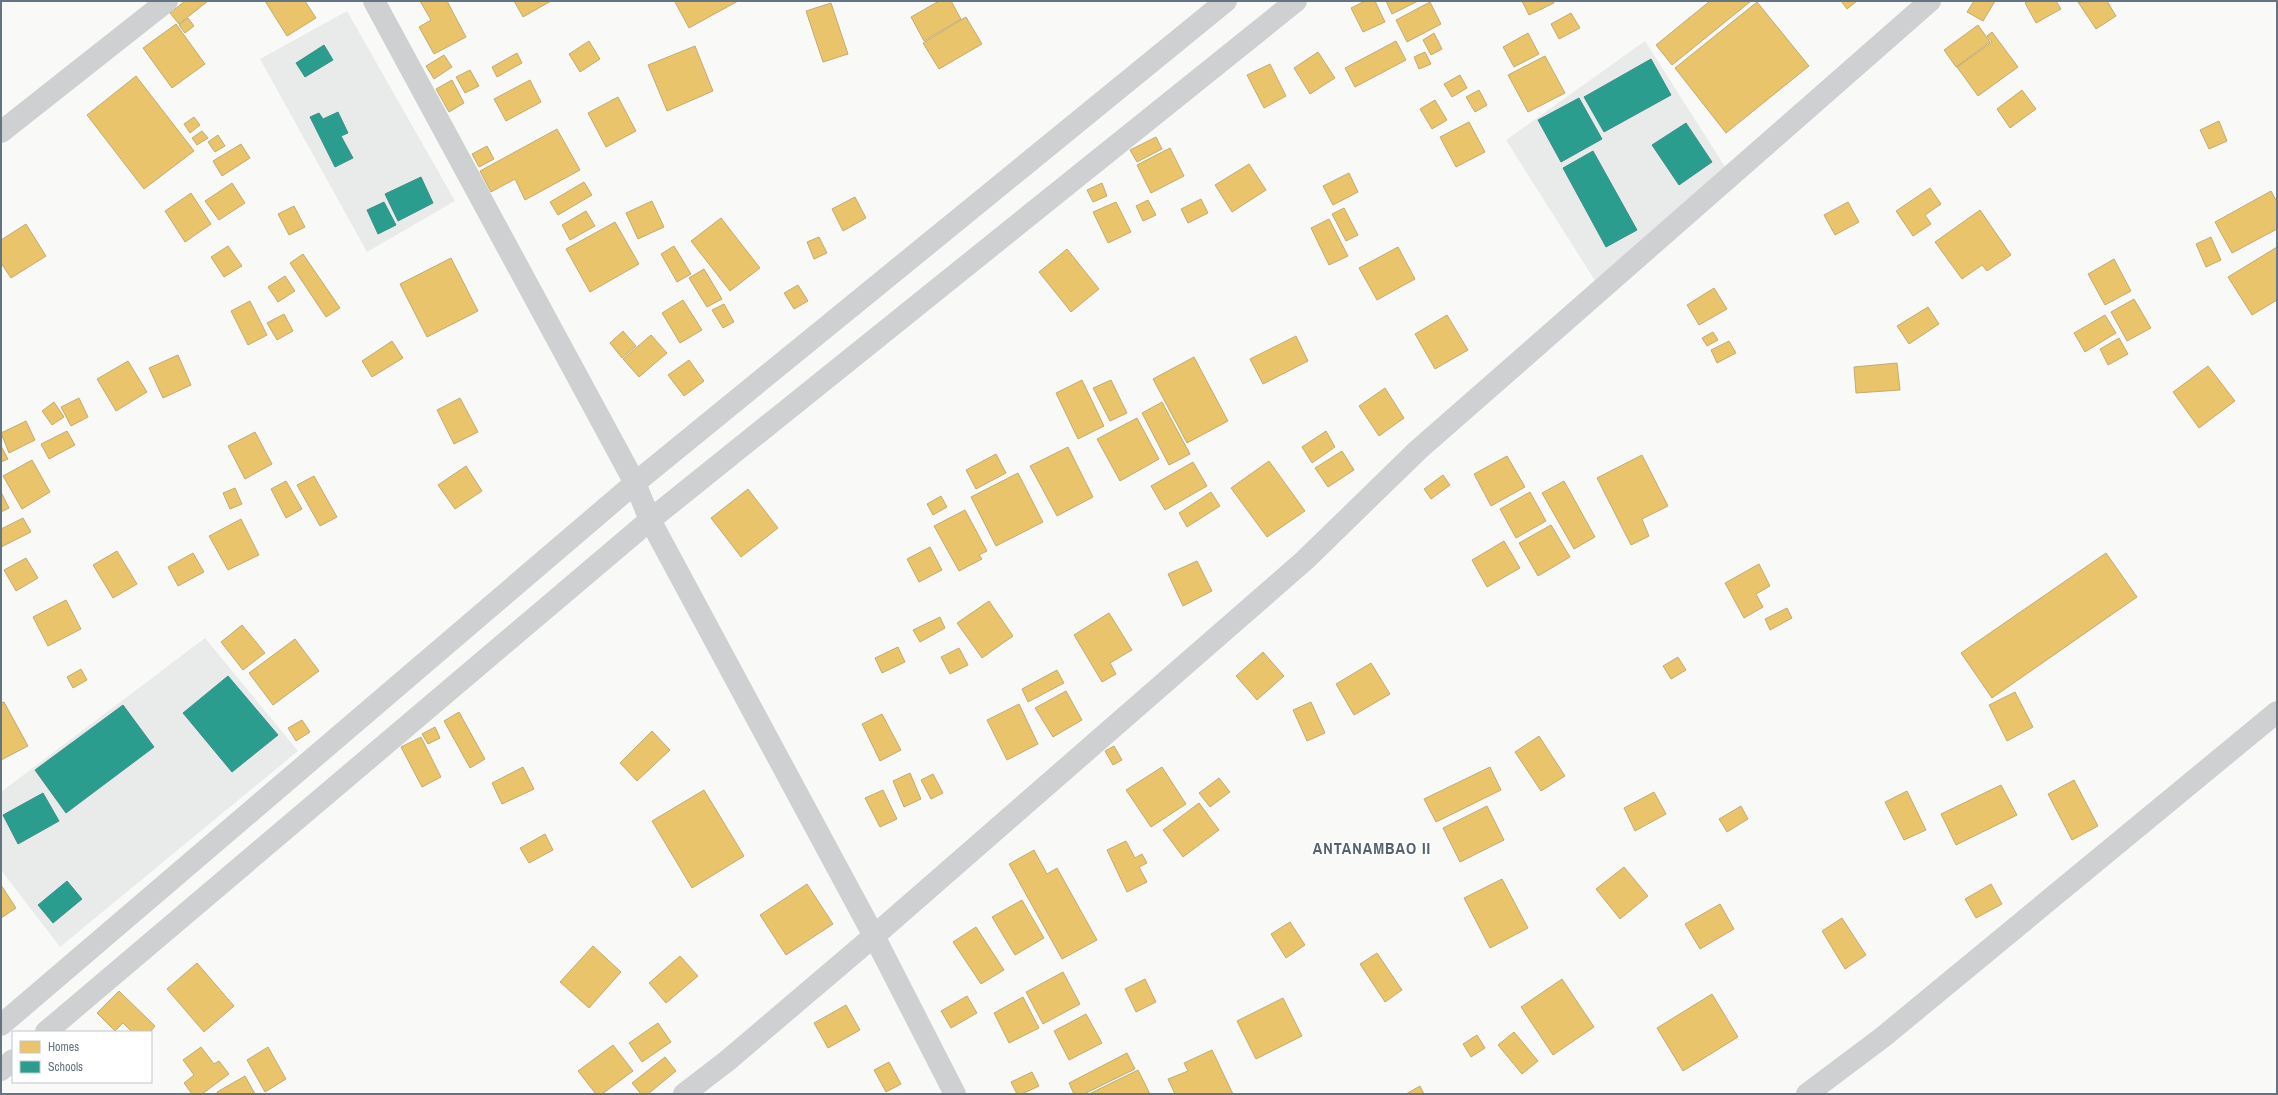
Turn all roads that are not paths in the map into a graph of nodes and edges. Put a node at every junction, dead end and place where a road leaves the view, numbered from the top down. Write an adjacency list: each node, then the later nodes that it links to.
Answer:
1 (167, 1): 6 (street)
2 (374, 1): 7 (street)
3 (1226, 1): 7 (street)
4 (1296, 1): 8 (street)
5 (1930, 1): 10 (street)
6 (1, 132)
7 (635, 483): 8 (street); 11 (street)
8 (650, 520): 10 (street); 12 (street)
9 (2277, 712): 17 (street)
10 (874, 936): 15 (street); 16 (street)
11 (1, 1025)
12 (47, 1031)
13 (12, 1061): 14 (street)
14 (1, 1070)
15 (684, 1094)
16 (955, 1094)
17 (1807, 1094)

